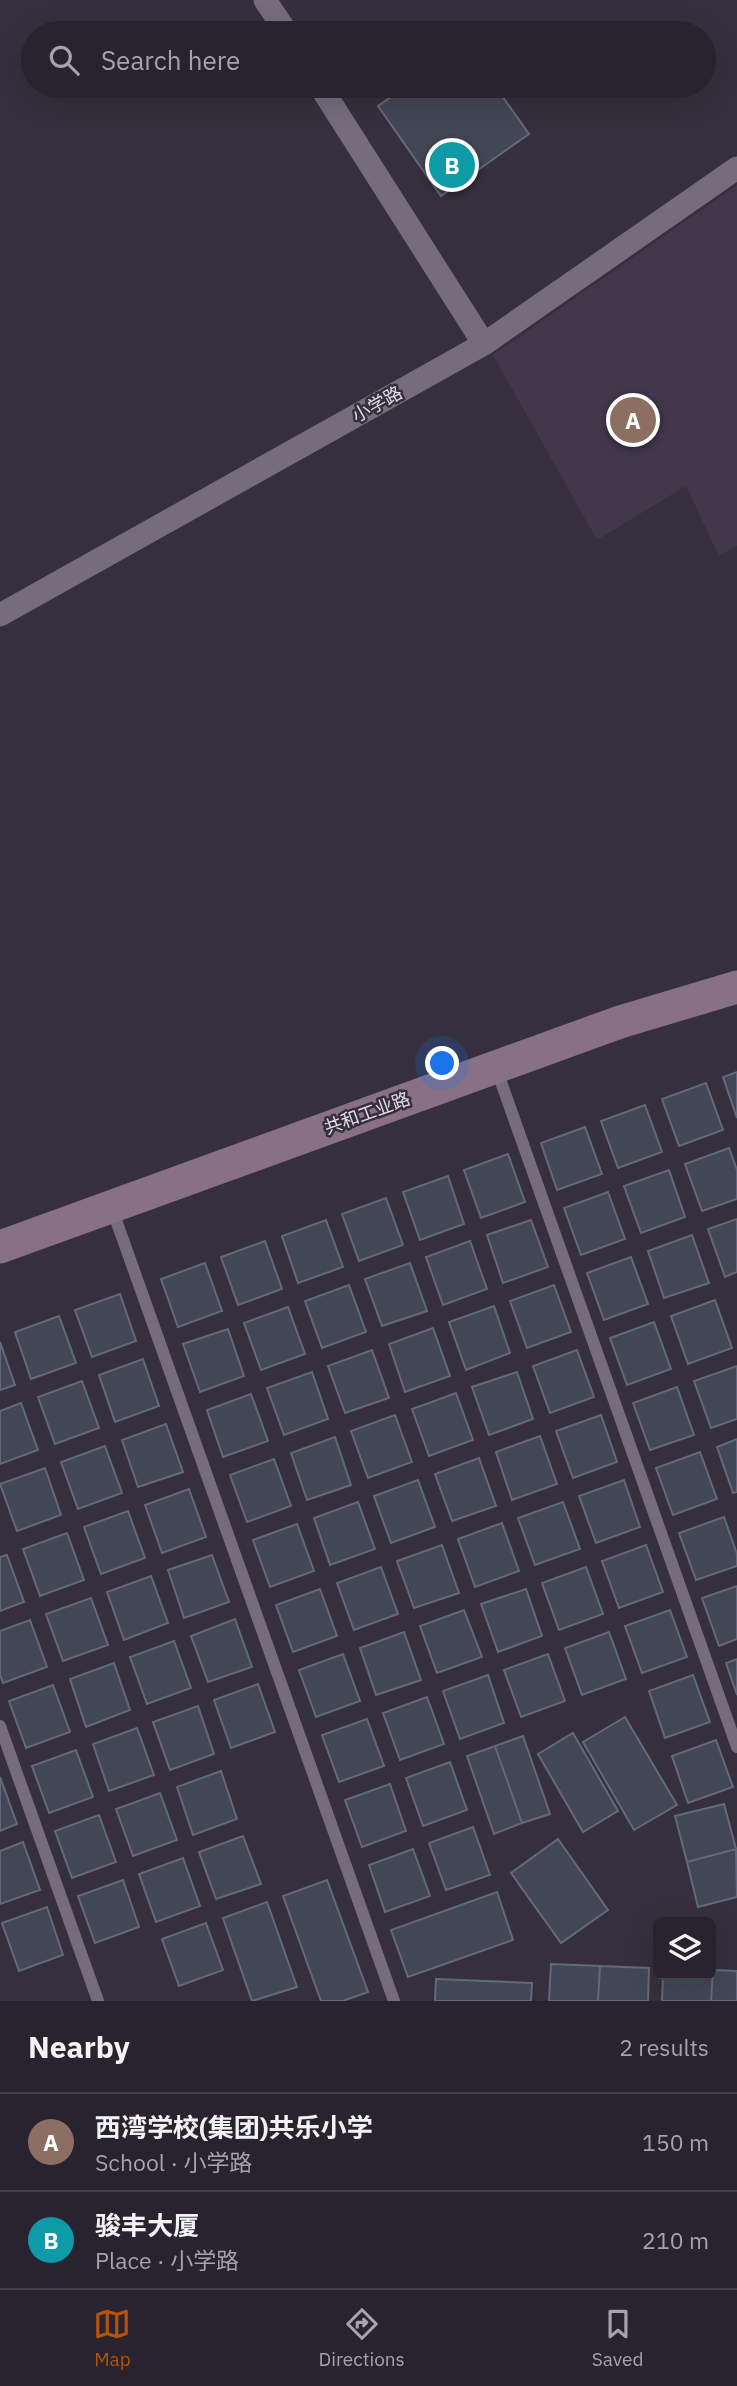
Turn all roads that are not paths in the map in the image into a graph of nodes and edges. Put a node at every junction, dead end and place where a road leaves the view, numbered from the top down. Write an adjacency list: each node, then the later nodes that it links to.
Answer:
1 (265, 0): 2 (street)
2 (279, 21)
3 (328, 98): 5 (street)
4 (737, 168): 5 (street, 小学路)
5 (484, 344): 6 (street, 小学路)
6 (0, 615)
7 (737, 987): 8 (street, 共和工业路)
8 (495, 1067): 9 (street, 共和工业路); 12 (lane)
9 (111, 1206): 10 (street, 共和工业路); 14 (lane)
10 (0, 1247)
11 (0, 1726): 13 (lane)
12 (737, 1747)
13 (97, 2001)
14 (394, 2001)

